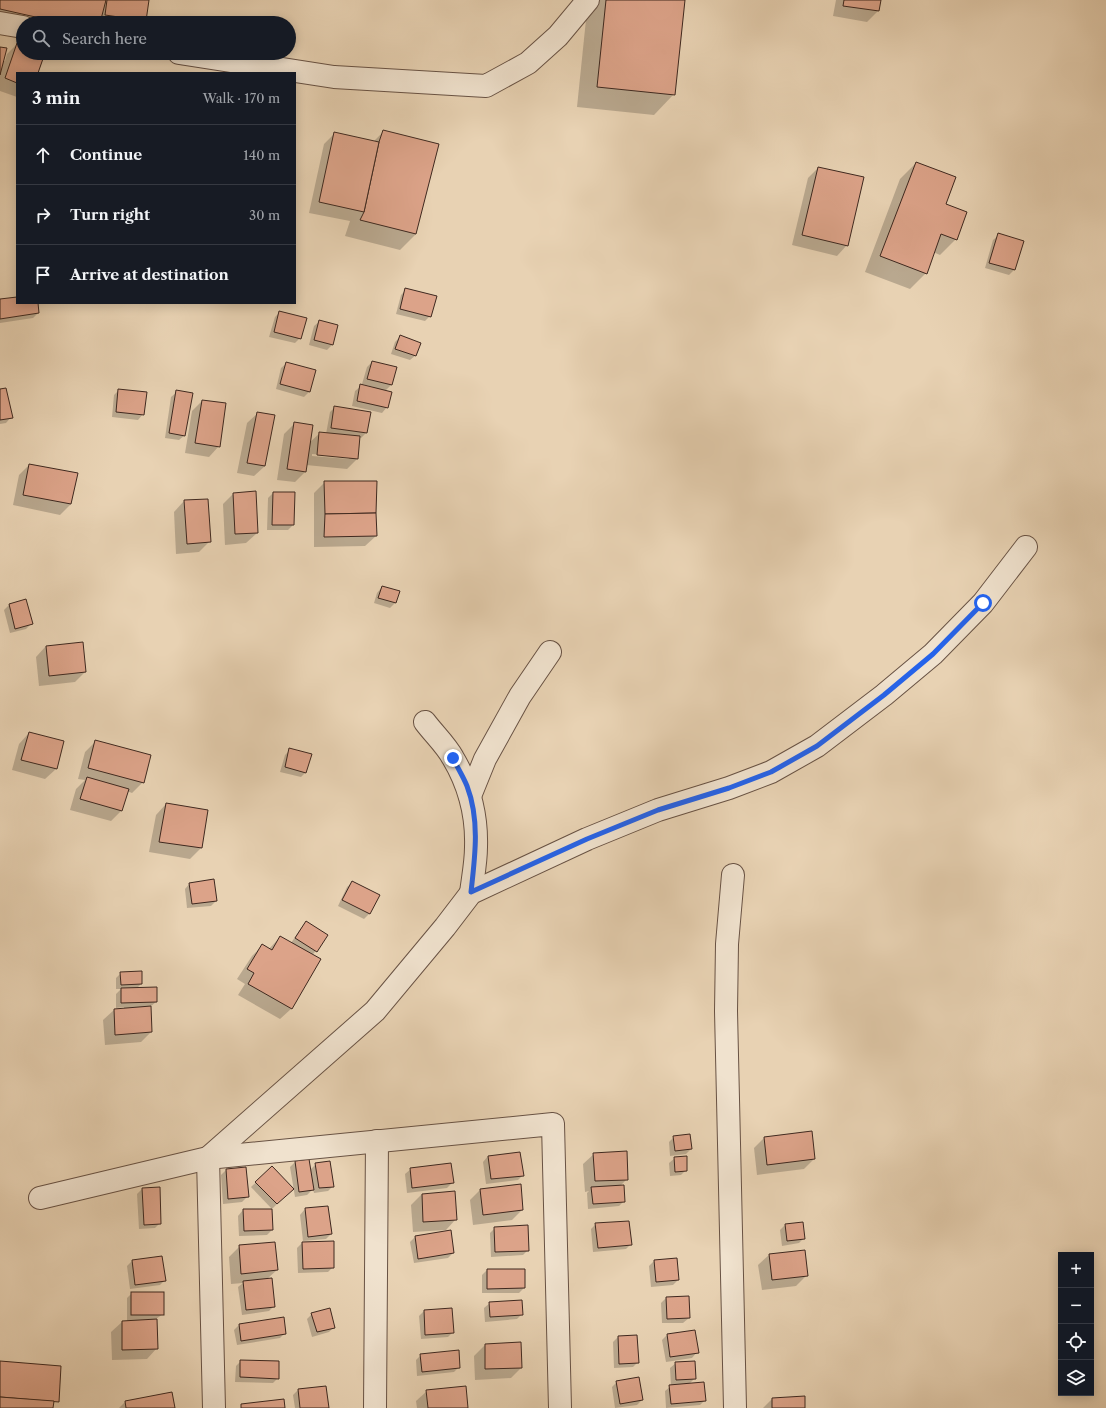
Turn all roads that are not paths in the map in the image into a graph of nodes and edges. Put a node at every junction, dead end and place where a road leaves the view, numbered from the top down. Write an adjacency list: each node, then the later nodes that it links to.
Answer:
1 (588, 0): 4 (street)
2 (0, 23): 3 (street)
3 (16, 26)
4 (224, 60)
5 (1026, 547): 10 (street)
6 (550, 652): 8 (street)
7 (425, 722): 8 (street)
8 (470, 796): 10 (street)
9 (733, 875): 17 (street)
10 (471, 892): 12 (street)
11 (377, 1141): 12 (street); 15 (street); 16 (street)
12 (208, 1158): 13 (street); 14 (street)
13 (40, 1198)
14 (214, 1408)
15 (374, 1408)
16 (560, 1408)
17 (734, 1408)

